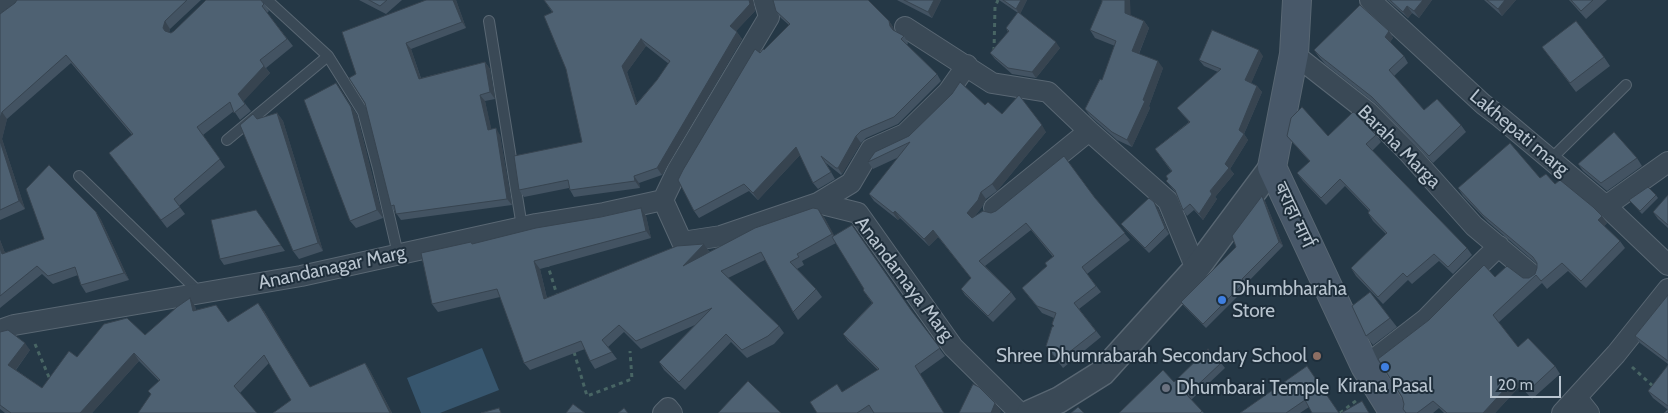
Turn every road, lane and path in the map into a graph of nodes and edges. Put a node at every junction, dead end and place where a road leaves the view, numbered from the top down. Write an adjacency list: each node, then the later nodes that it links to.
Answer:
1 (11, 0): 7 (street)
2 (267, 0): 11 (lane)
3 (764, 0): 20 (street)
4 (998, 0): 12 (path)
5 (1297, 0): 10 (main road, बराहा मार्ग)
6 (1370, 0): 16 (street, Lakhepati marg)
7 (0, 9)
8 (489, 21): 24 (lane)
9 (906, 27): 12 (street)
10 (1294, 54): 18 (main road, बराहा मार्ग); 25 (street, Baraha Marga)
11 (328, 56): 15 (lane); 26 (lane)
12 (967, 66): 14 (street); 21 (street)
13 (1626, 85): 16 (lane)
14 (1089, 131): 23 (street); 29 (street)
15 (227, 140)
16 (1550, 160): 22 (street, Lakhepati marg)
17 (1668, 162): 22 (street)
18 (1272, 167): 29 (street); 38 (main road, बराहा मार्ग)
19 (79, 176): 32 (lane)
20 (662, 200): 21 (street); 24 (street, Anandanagar Marg)
21 (818, 203): 44 (street, Anandamaya Marg)
22 (1606, 206): 28 (street, Lakhepati marg)
23 (994, 208)
24 (522, 227): 26 (street, Anandanagar Marg)
25 (1499, 246): 30 (street, Baraha Marga); 38 (street)
26 (398, 254): 32 (street, Anandanagar Marg)
27 (547, 262): 33 (path)
28 (1668, 265)
29 (1196, 269): 45 (street)
30 (1531, 274)
31 (1668, 289): 37 (street)
32 (200, 293): 34 (street, Anandanagar Marg)
33 (559, 300)
34 (7, 328): 39 (path)
35 (573, 348): 36 (path)
36 (630, 351)
37 (1616, 354): 40 (path); 41 (street)
38 (1365, 366): 46 (main road, बराहा मार्ग)
39 (53, 388)
40 (1655, 388)
41 (1577, 398): 47 (street); 48 (street)
42 (663, 413): 43 (street)
43 (672, 413)
44 (1020, 413)
45 (1030, 413)
46 (1394, 413)
47 (1562, 413)
48 (1589, 413)

